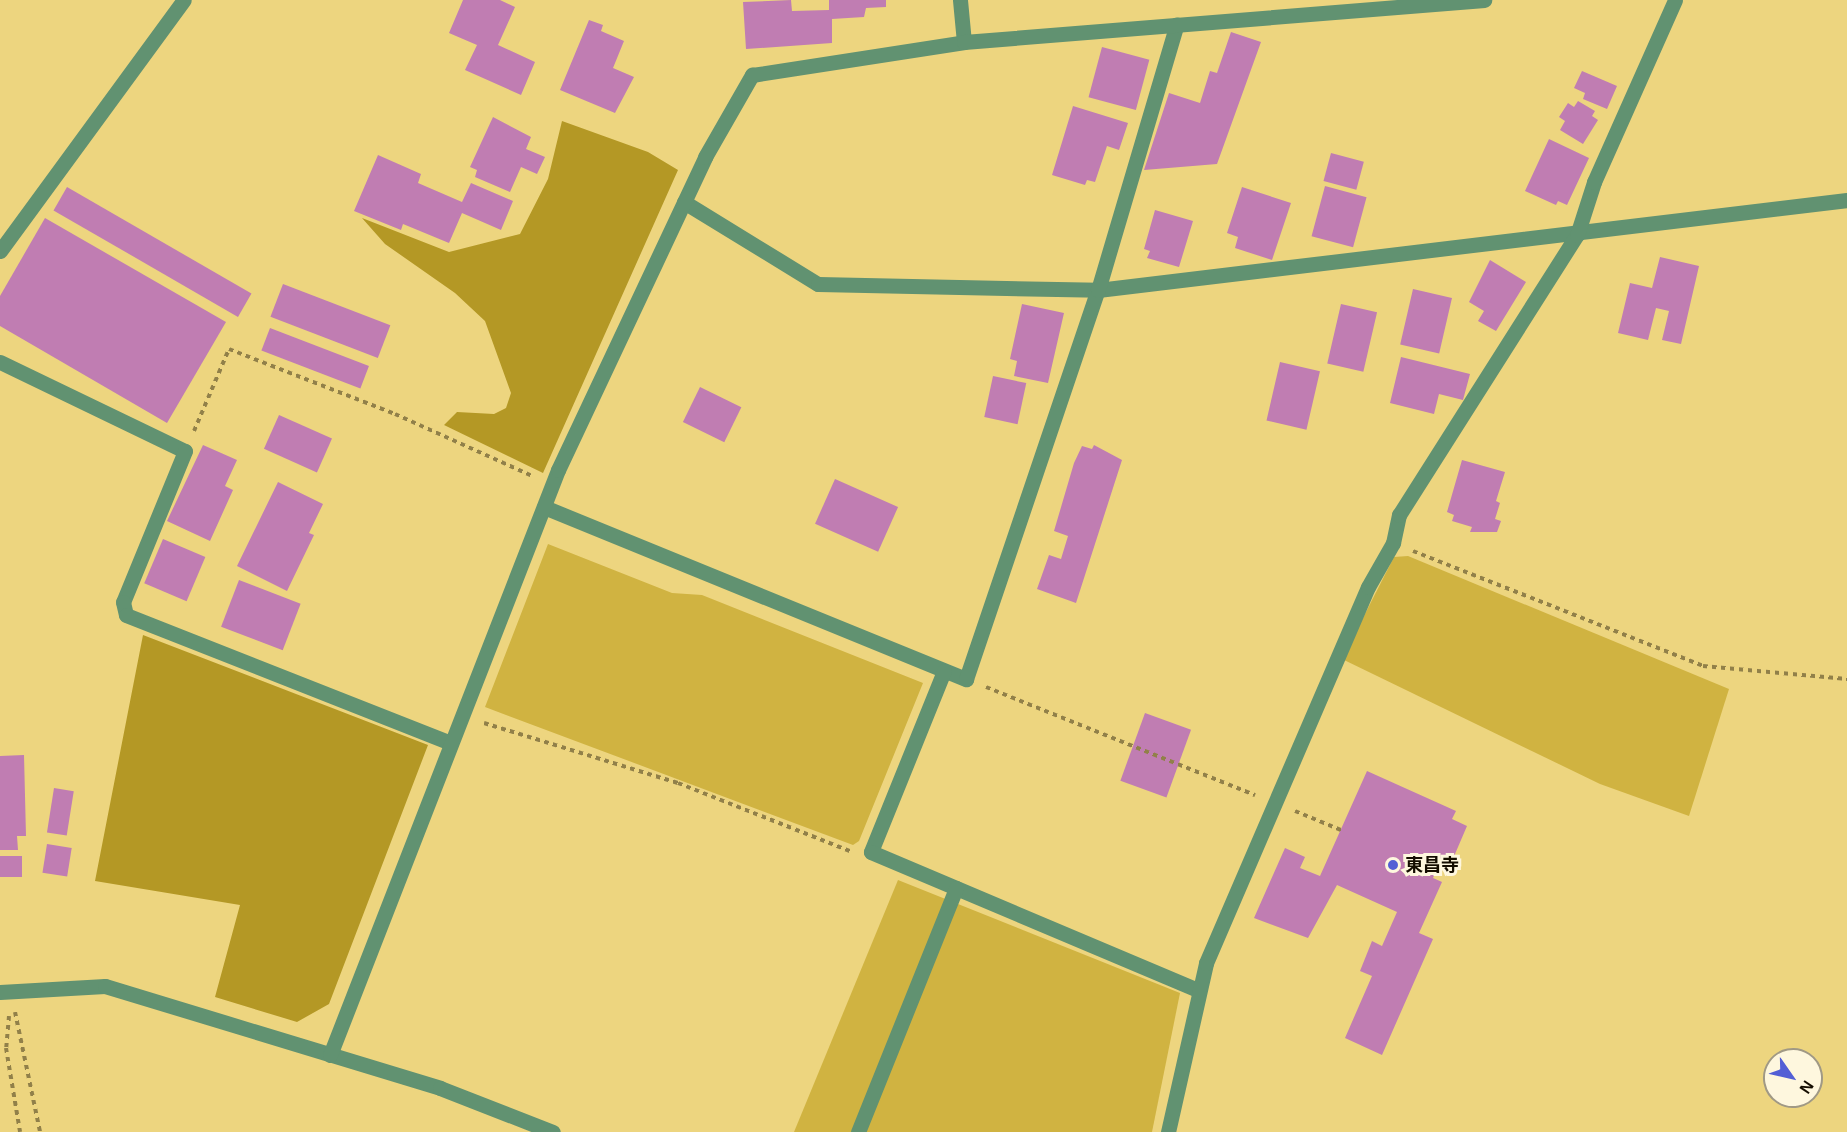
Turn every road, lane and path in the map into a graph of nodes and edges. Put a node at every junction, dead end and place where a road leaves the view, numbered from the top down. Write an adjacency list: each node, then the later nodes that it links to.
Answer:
1 (184, 0): 10 (street)
2 (960, 0): 6 (street)
3 (1484, 0): 5 (street)
4 (1675, 0): 9 (street)
5 (1177, 24): 6 (street); 11 (street)
6 (964, 42): 8 (street)
7 (1847, 200): 9 (street)
8 (684, 202): 11 (street); 14 (street)
9 (1577, 235): 11 (street); 16 (street)
10 (0, 251)
11 (1098, 290): 18 (street)
12 (0, 362): 13 (street)
13 (185, 451): 14 (path); 21 (street)
14 (552, 485): 15 (street)
15 (544, 507): 17 (street); 20 (street)
16 (1393, 543): 19 (path); 22 (street)
17 (944, 671): 18 (street); 24 (street)
18 (966, 679): 22 (path)
19 (1847, 679)
20 (462, 716): 21 (street); 24 (path)
21 (451, 743): 28 (street)
22 (1275, 803): 23 (path); 26 (street)
23 (1341, 830)
24 (871, 852): 25 (street)
25 (956, 888): 26 (street); 32 (street)
26 (1198, 990): 33 (street)
27 (5, 991): 28 (street); 29 (path); 30 (path)
28 (330, 1054): 31 (street)
29 (20, 1132)
30 (40, 1132)
31 (553, 1132)
32 (858, 1132)
33 (1168, 1132)

